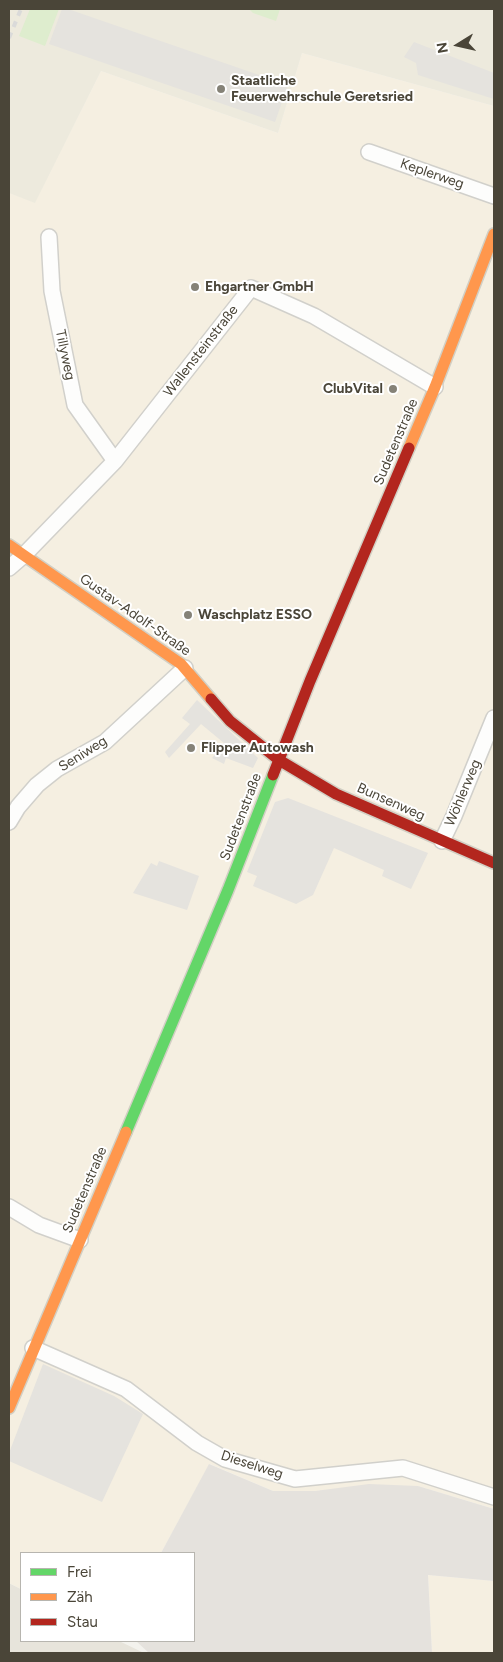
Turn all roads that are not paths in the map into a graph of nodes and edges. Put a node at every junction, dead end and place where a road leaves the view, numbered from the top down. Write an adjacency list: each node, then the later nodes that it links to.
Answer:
1 (369, 152): 2 (street, Keplerweg)
2 (494, 196)
3 (494, 234): 5 (street, Sudetenstraße)
4 (49, 237): 6 (street, Tillyweg)
5 (436, 387): 6 (street, Wallensteinstraße); 12 (street, Sudetenstraße)
6 (115, 461): 8 (street, Wallensteinstraße)
7 (9, 545): 8 (street, Gustav-Adolf-Straße)
8 (24, 555): 9 (street, Wallensteinstraße); 10 (street, Gustav-Adolf-Straße)
9 (9, 568)
10 (184, 668): 12 (street, Gustav-Adolf-Straße); 13 (street, Seniweg)
11 (494, 718): 14 (street, Wöhlerweg)
12 (279, 760): 14 (street, Bunsenweg); 17 (street, Sudetenstraße)
13 (9, 822)
14 (442, 841): 15 (street, Bunsenweg)
15 (494, 863)
16 (9, 1207): 17 (street)
17 (80, 1240): 18 (street, Sudetenstraße)
18 (33, 1348): 19 (street, Sudetenstraße); 20 (street, Dieselweg)
19 (9, 1408)
20 (494, 1497)

